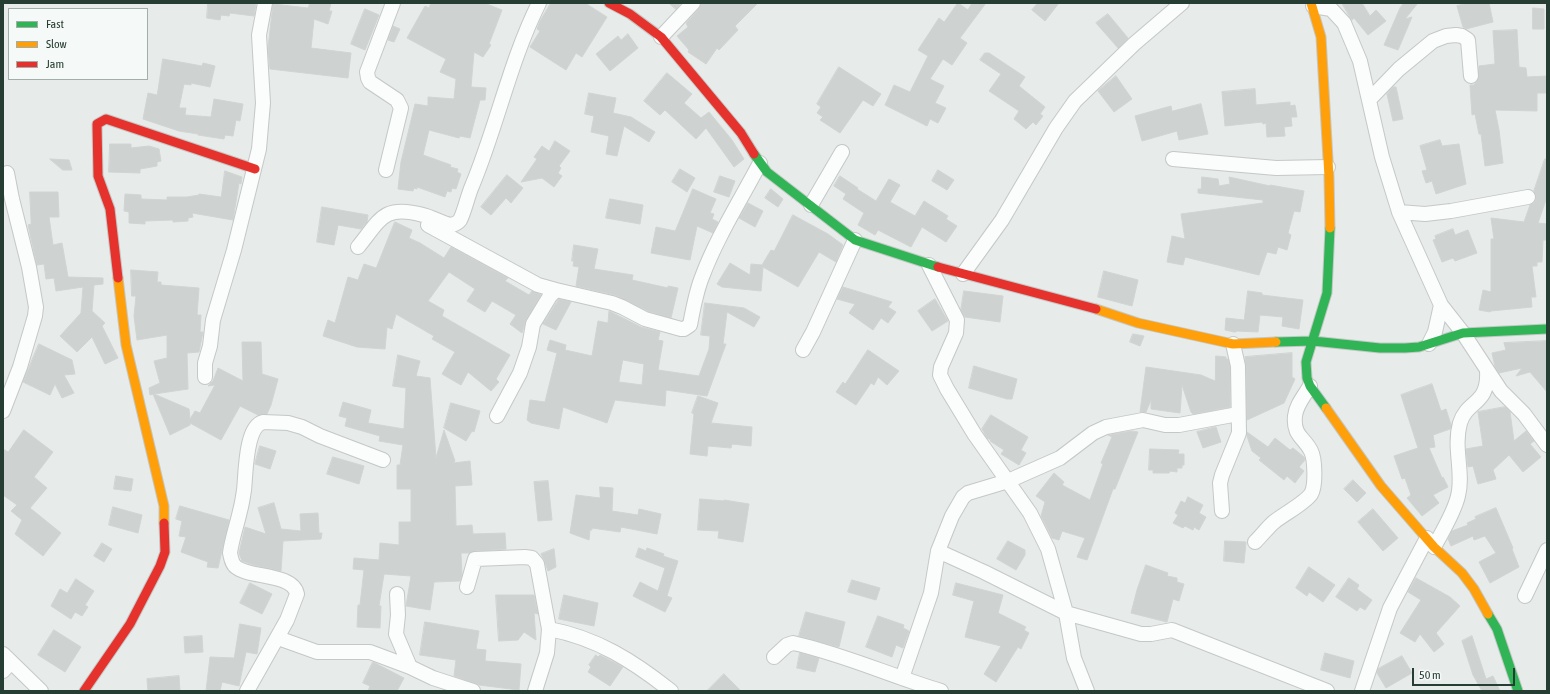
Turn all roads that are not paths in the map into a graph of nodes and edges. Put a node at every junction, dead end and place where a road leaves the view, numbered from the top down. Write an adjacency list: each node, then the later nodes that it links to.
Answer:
1 (265, 3): 15 (street)
2 (393, 3): 16 (street)
3 (539, 3): 20 (street)
4 (609, 3): 8 (street)
5 (693, 3): 8 (street)
6 (1182, 3): 25 (street)
7 (1312, 5): 10 (street); 14 (street)
8 (661, 37): 13 (street)
9 (1472, 76): 10 (street)
10 (1369, 100): 21 (street)
11 (842, 152): 19 (street)
12 (1174, 159): 14 (street)
13 (760, 163): 19 (street); 26 (street)
14 (1328, 167): 30 (street)
15 (256, 168): 35 (street); 59 (street)
16 (386, 170)
17 (8, 173): 37 (street)
18 (1528, 197): 21 (street)
19 (811, 204): 22 (street)
20 (404, 212): 23 (street); 26 (street)
21 (1399, 212): 27 (street)
22 (855, 240): 24 (street); 33 (street)
23 (358, 247)
24 (929, 265): 25 (street); 42 (street)
25 (963, 274): 31 (street)
26 (556, 290): 39 (street)
27 (1441, 305): 29 (street); 32 (street)
28 (1547, 329): 29 (street)
29 (1463, 333): 32 (street); 34 (street)
30 (1313, 341): 31 (street); 32 (street); 36 (street)
31 (1233, 344): 38 (street)
32 (1429, 344)
33 (802, 350)
34 (1487, 371): 40 (street); 45 (street)
35 (205, 377)
36 (1310, 386): 44 (street); 45 (street)
37 (3, 411)
38 (1238, 414): 42 (street); 43 (street)
39 (496, 416)
40 (1547, 445)
41 (383, 460): 53 (street)
42 (1008, 481): 47 (street); 51 (street)
43 (1222, 511)
44 (1255, 542)
45 (1430, 543): 67 (street); 68 (street)
46 (1547, 550): 50 (street)
47 (938, 551): 51 (street); 57 (street)
48 (467, 587): 52 (street)
49 (397, 594): 56 (street)
50 (1525, 596)
51 (1066, 613): 65 (street); 66 (street)
52 (549, 629): 62 (street); 63 (street)
53 (278, 638): 56 (street); 60 (street)
54 (774, 657): 57 (street)
55 (6, 663): 58 (street)
56 (410, 667): 61 (street)
57 (902, 678): 64 (street)
58 (41, 691)
59 (84, 691)
60 (247, 691)
61 (473, 691)
62 (535, 691)
63 (671, 691)
64 (941, 691)
65 (1087, 691)
66 (1327, 691)
67 (1362, 691)
68 (1518, 691)

